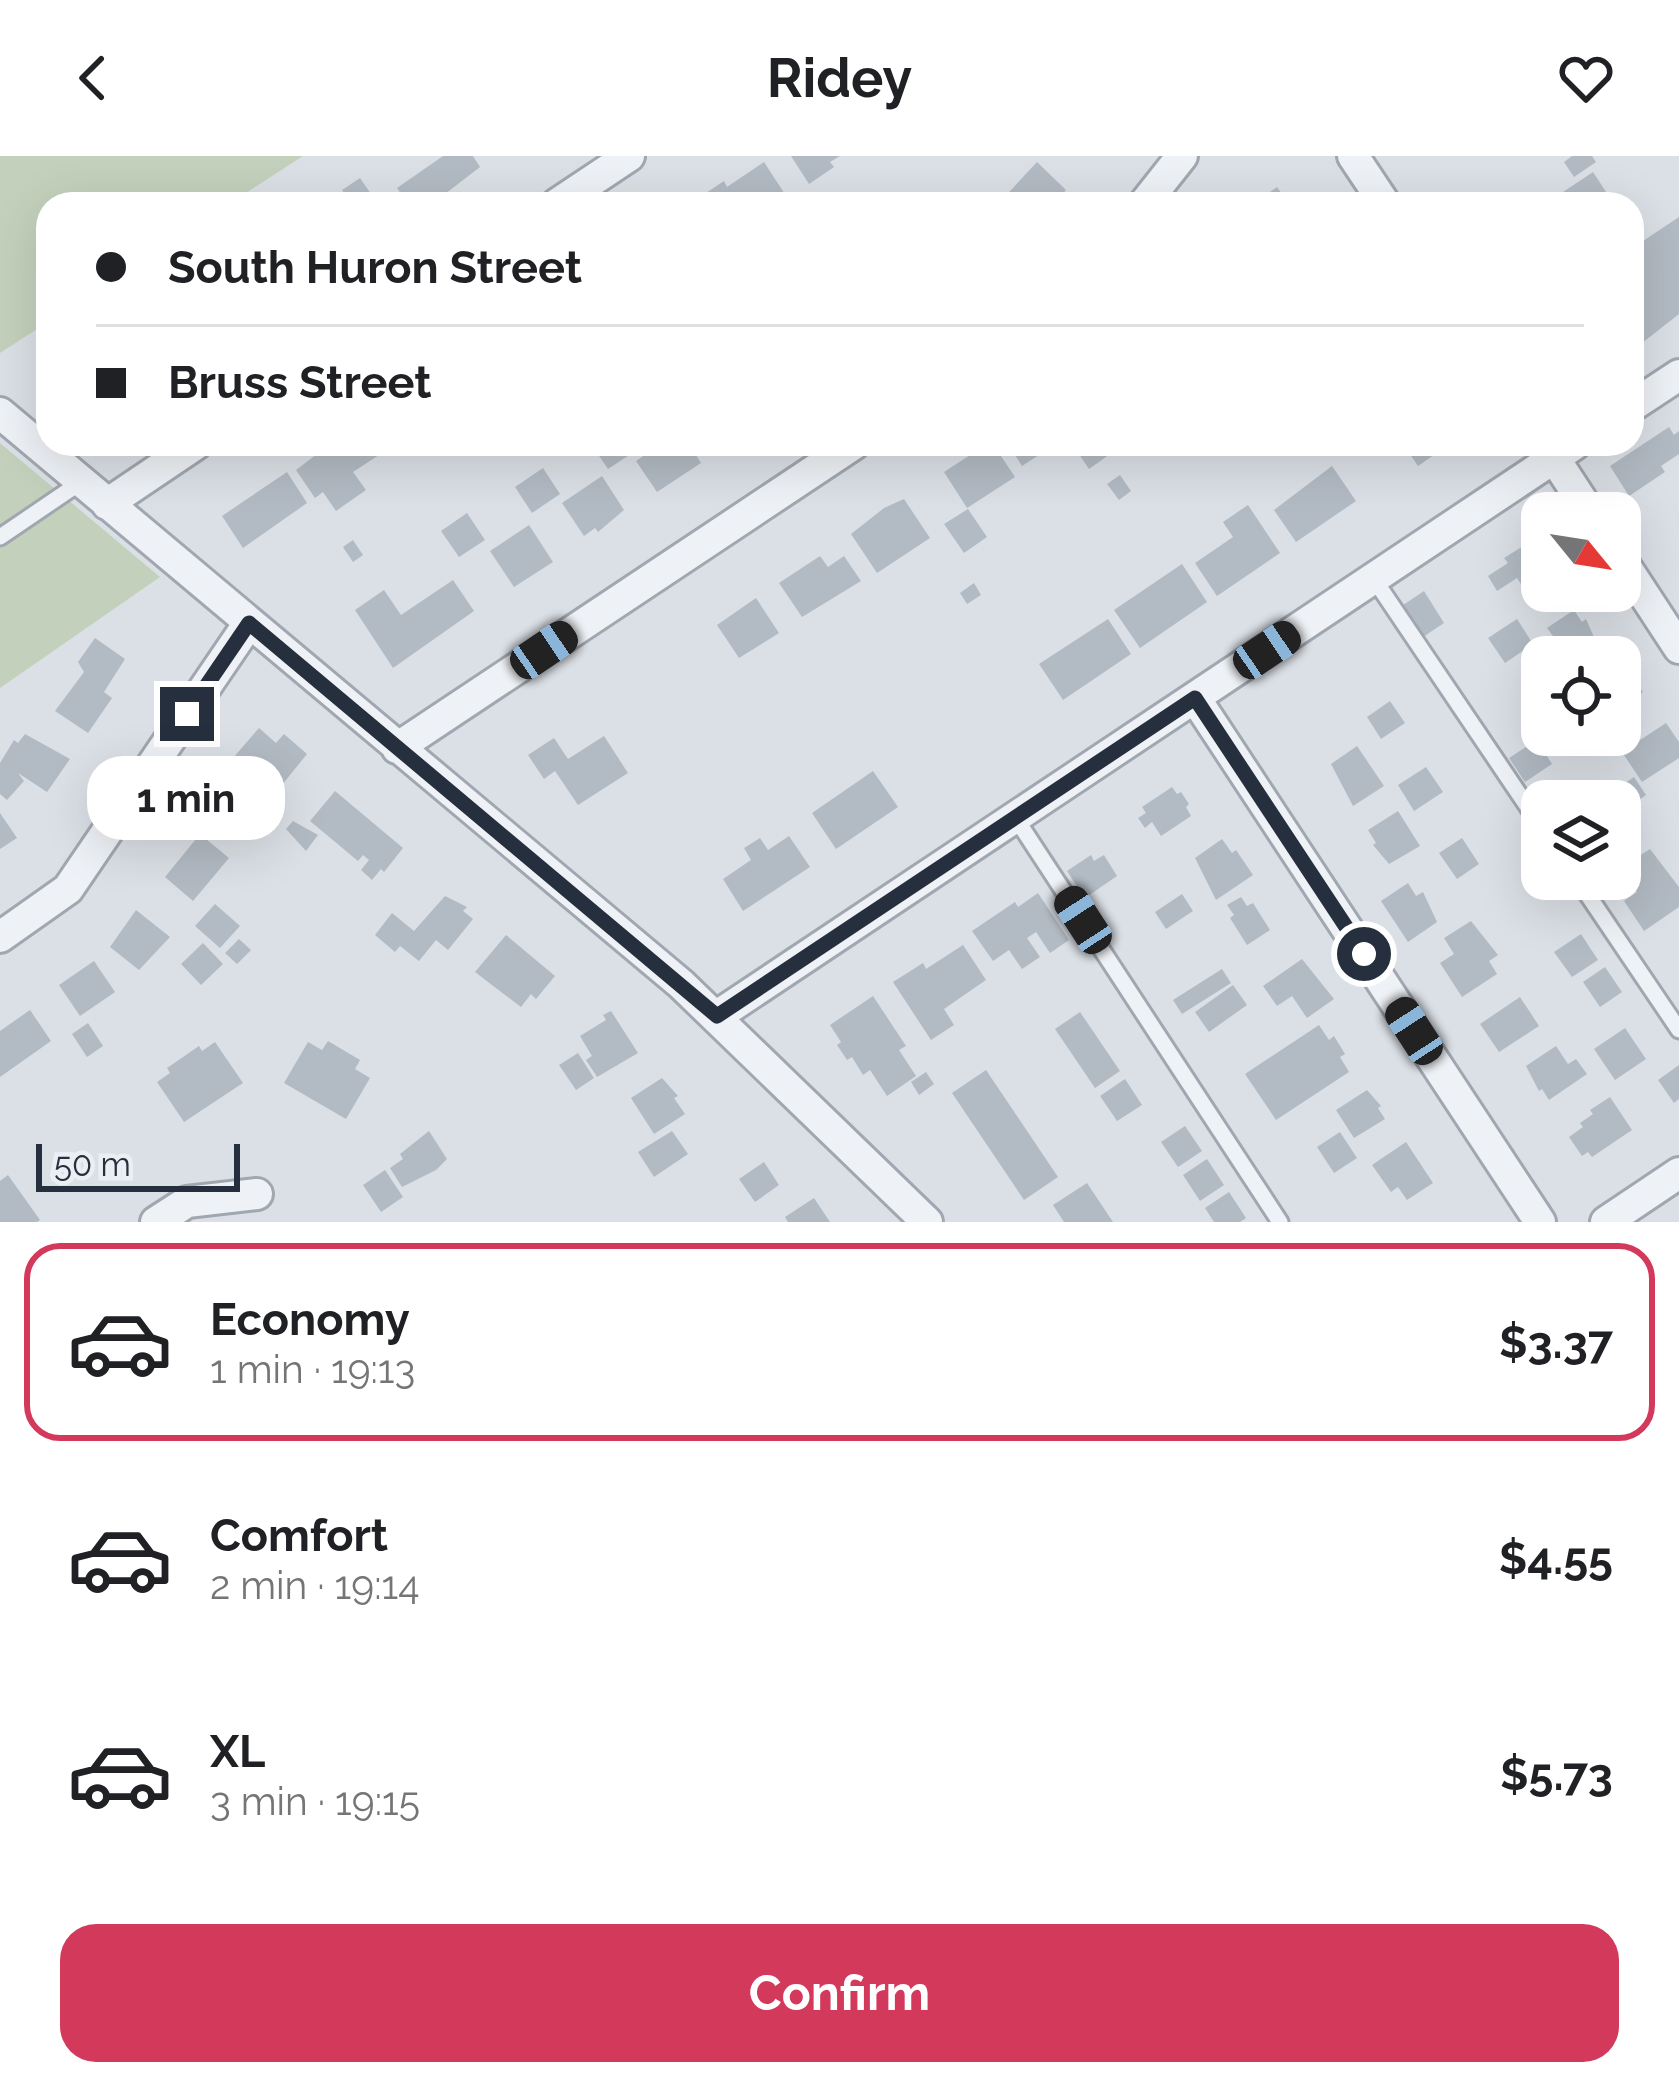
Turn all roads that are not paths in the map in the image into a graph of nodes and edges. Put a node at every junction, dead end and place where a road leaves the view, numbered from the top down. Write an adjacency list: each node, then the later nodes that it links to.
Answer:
1 (629, 156): 4 (street)
2 (1182, 156): 5 (street)
3 (1353, 156): 6 (street)
4 (575, 192)
5 (1154, 192)
6 (1377, 192)
7 (1679, 375): 8 (street)
8 (1644, 398)
9 (0, 413): 10 (street)
10 (36, 444)
11 (50, 456): 16 (street)
12 (178, 456): 18 (street)
13 (836, 456): 25 (street)
14 (1548, 456): 20 (street)
15 (1562, 456): 17 (street)
16 (81, 482): 18 (street); 19 (lane)
17 (1580, 492)
18 (107, 504): 22 (street)
19 (0, 537)
20 (1374, 579): 24 (street); 26 (lane)
21 (1641, 590): 23 (street)
22 (249, 623): 25 (street); 29 (street)
23 (1679, 648)
24 (1195, 698): 27 (street); 37 (street)
25 (397, 748): 30 (street)
26 (1521, 796)
27 (1016, 817): 30 (street); 36 (lane)
28 (1591, 900): 31 (lane)
29 (0, 937)
30 (717, 1016): 35 (street)
31 (1679, 1030)
32 (1679, 1173): 38 (street)
33 (257, 1194): 34 (street)
34 (156, 1222)
35 (927, 1222)
36 (1280, 1222)
37 (1540, 1222)
38 (1606, 1222)

